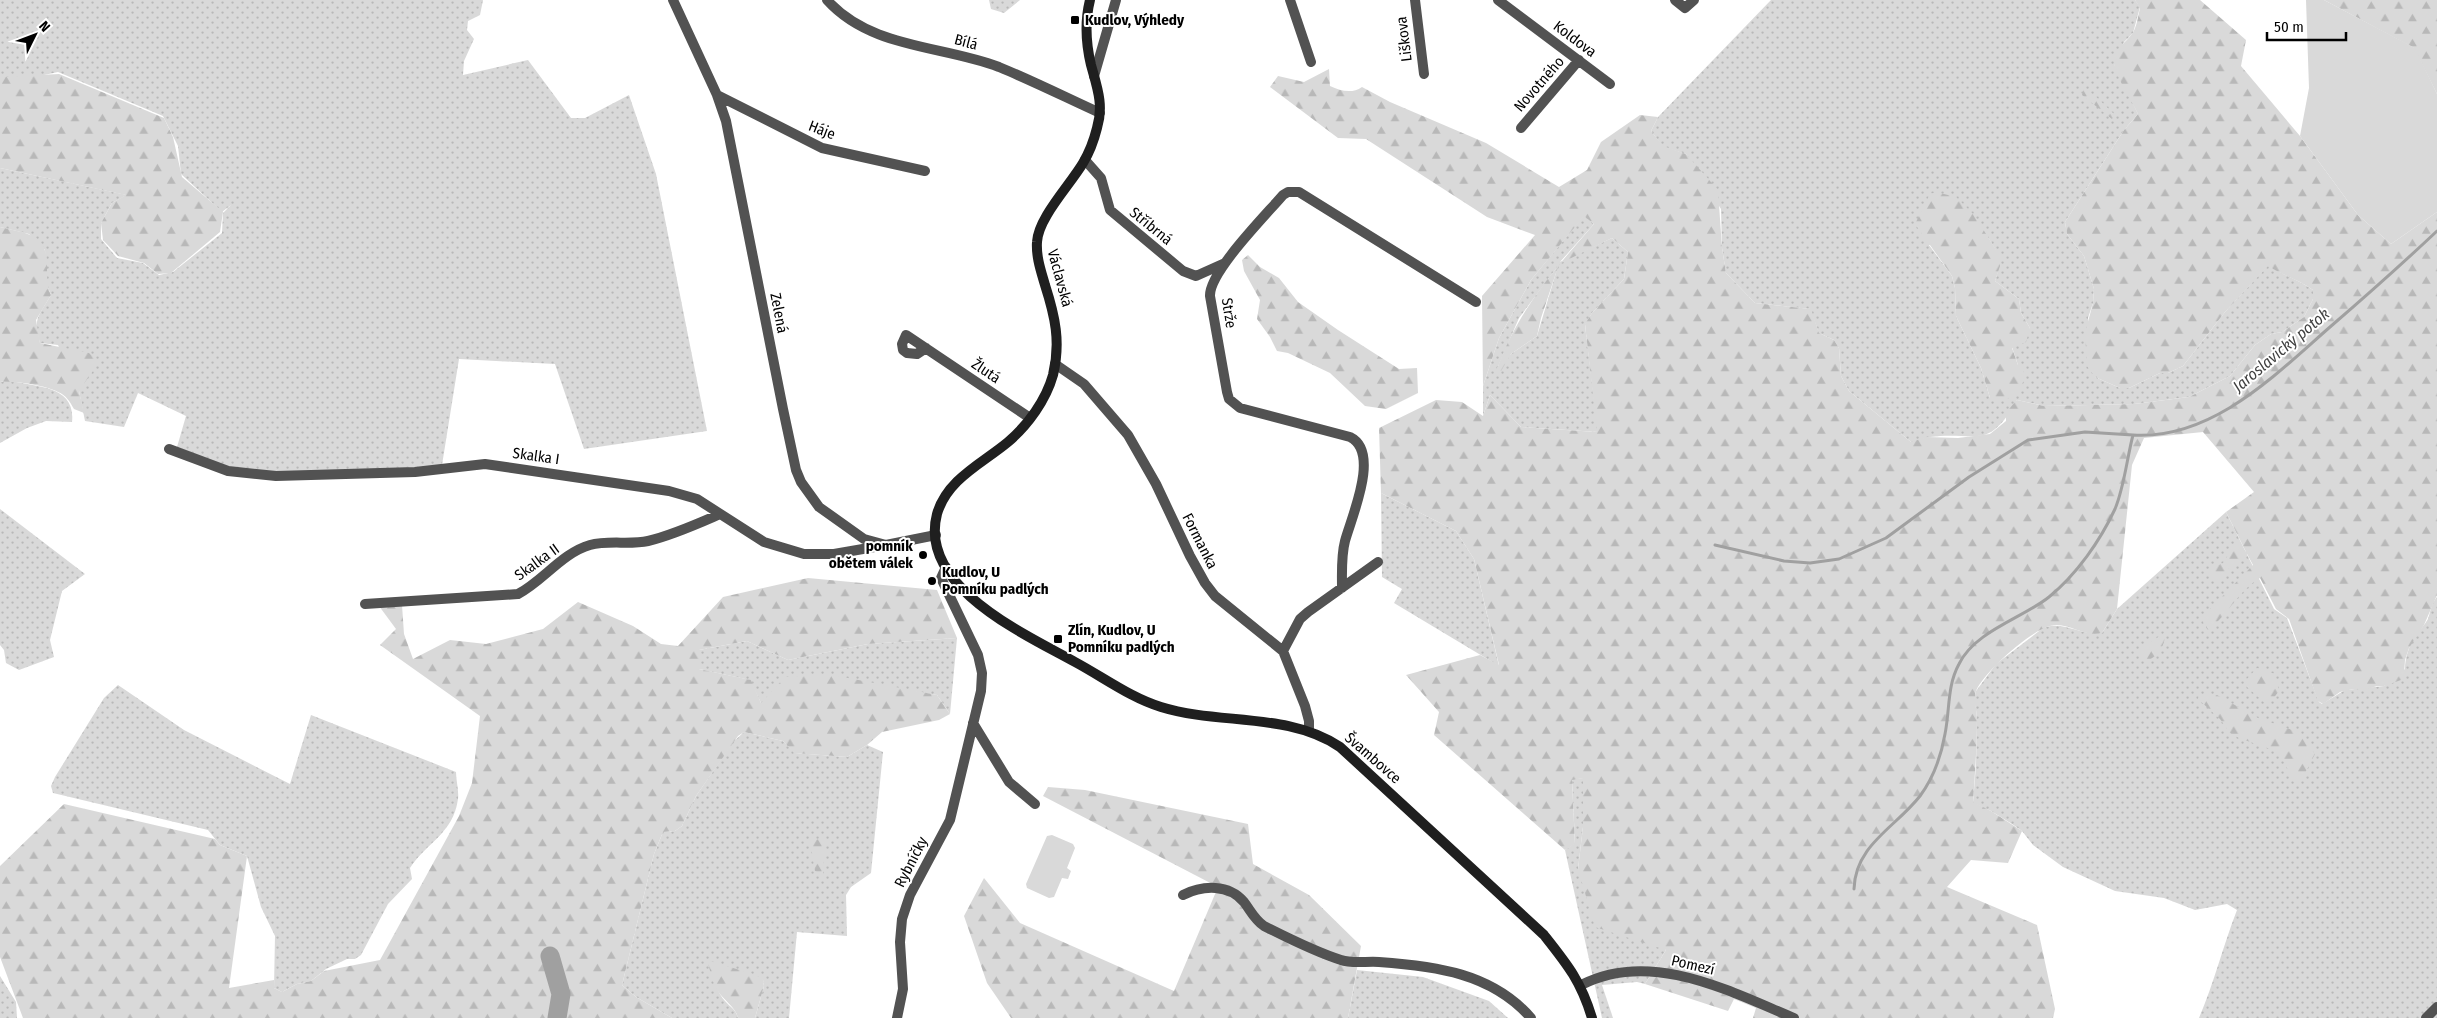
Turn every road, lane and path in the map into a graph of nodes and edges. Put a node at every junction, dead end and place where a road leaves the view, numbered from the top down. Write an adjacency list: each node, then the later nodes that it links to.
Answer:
1 (674, 0): 15 (street, Zelená)
2 (827, 0): 16 (street, Bílá)
3 (1090, 0): 13 (street, Václavská)
4 (1116, 0): 13 (street)
5 (1290, 0): 11 (street)
6 (1415, 0): 12 (street, Liškova)
7 (1498, 0): 10 (street, Koldova)
8 (1675, 0): 9 (street)
9 (1694, 0)
10 (1579, 60): 14 (street, Koldova); 17 (street, Novotného)
11 (1311, 62)
12 (1424, 74)
13 (1094, 76): 16 (street, Václavská)
14 (1610, 84)
15 (717, 95): 19 (street, Háje); 28 (street, Zelená)
16 (1100, 113): 18 (street, Václavská)
17 (1521, 128)
18 (1085, 160): 20 (street, Stříbrná); 23 (street, Václavská)
19 (925, 171)
20 (1225, 262): 21 (street, Strže); 31 (street, Strže)
21 (1476, 302)
22 (926, 348): 24 (street, Žlutá)
23 (1055, 364): 24 (street, Václavská); 33 (street, Formanka)
24 (1030, 418): 27 (street, Václavská)
25 (169, 449): 26 (street, Skalka I)
26 (720, 514): 28 (street, Skalka I); 32 (street, Skalka II)
27 (936, 535): 28 (street, Zelená); 30 (street, Švambovce)
28 (886, 545)
29 (1378, 562): 31 (street)
30 (946, 567): 34 (street, Rybníčky); 35 (street, Švambovce)
31 (1342, 588): 33 (street)
32 (365, 604)
33 (1283, 651): 35 (street)
34 (973, 722): 36 (street); 40 (street, Rybníčky)
35 (1309, 731): 38 (street, Švambovce)
36 (1035, 804)
37 (1183, 895): 41 (street)
38 (1581, 984): 42 (street, Švambovce); 43 (street, Pomezí)
39 (2437, 1007): 44 (street)
40 (898, 1018)
41 (1531, 1018)
42 (1592, 1018)
43 (1794, 1018)
44 (2426, 1018)

